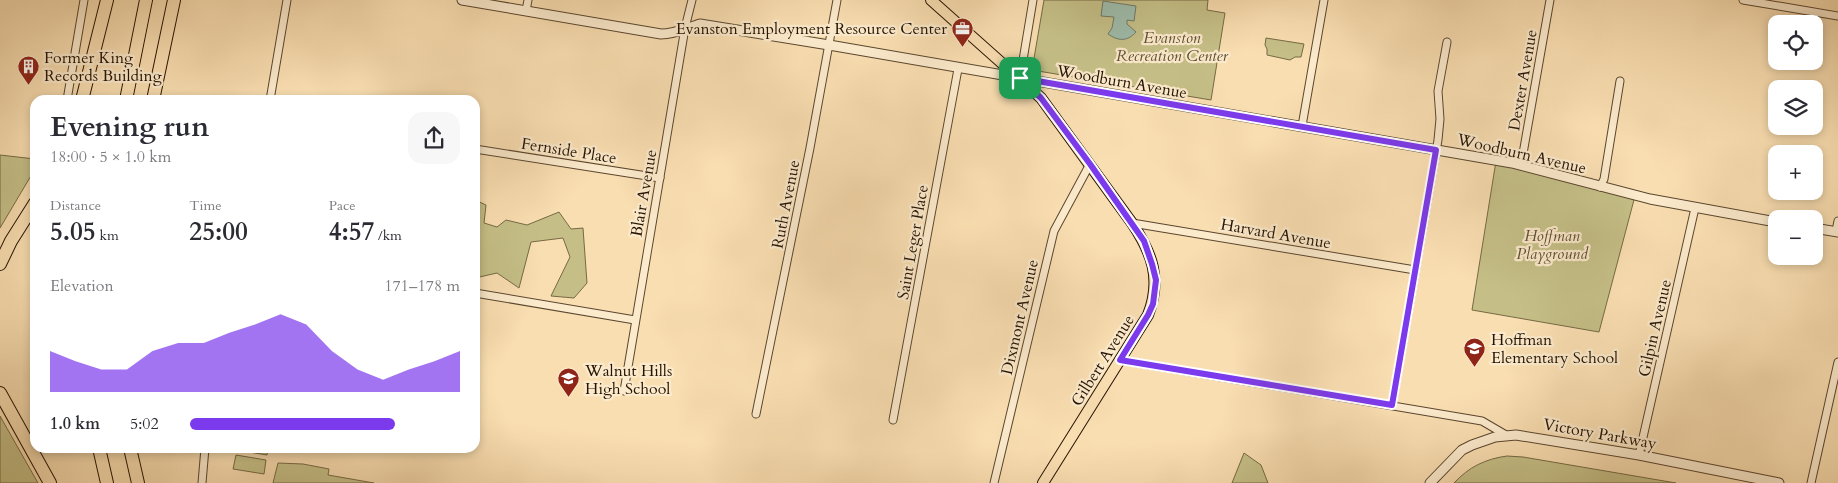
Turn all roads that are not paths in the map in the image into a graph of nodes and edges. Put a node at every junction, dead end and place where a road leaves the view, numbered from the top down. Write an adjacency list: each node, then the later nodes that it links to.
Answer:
1 (84, 0): 23 (street)
2 (108, 0): 24 (highway)
3 (146, 0): 25 (highway)
4 (174, 0): 26 (highway)
5 (287, 0): 27 (street)
6 (462, 0): 15 (street, Woodburn Avenue)
7 (528, 0): 15 (street)
8 (692, 0): 17 (street, Blair Avenue)
9 (838, 0): 19 (street, Ruth Avenue)
10 (931, 0): 21 (main road, Gilbert Avenue)
11 (1033, 0): 21 (street)
12 (1324, 0): 28 (street)
13 (1550, 0): 32 (street, Dexter Avenue)
14 (1743, 0): 16 (street)
15 (526, 11): 17 (street, Woodburn Avenue)
16 (1838, 16)
17 (685, 28): 19 (street, Woodburn Avenue); 33 (street, Blair Avenue)
18 (1447, 42): 30 (street)
19 (829, 45): 20 (street, Woodburn Avenue); 51 (street, Ruth Avenue)
20 (958, 69): 21 (street, Woodburn Avenue); 52 (street, Saint Leger Place)
21 (1020, 78): 28 (street, Woodburn Avenue); 31 (main road, Gilbert Avenue)
22 (1620, 81): 34 (street)
23 (68, 95)
24 (83, 95)
25 (127, 95)
26 (154, 95)
27 (271, 95)
28 (1302, 126): 30 (street, Woodburn Avenue)
29 (480, 149): 33 (street, Fernside Place)
30 (1436, 150): 32 (street, Woodburn Avenue); 43 (street)
31 (1090, 164): 39 (main road, Gilbert Avenue); 64 (street, Dixmont Avenue)
32 (1521, 165): 34 (street, Woodburn Avenue)
33 (660, 178): 45 (street, Blair Avenue)
34 (1600, 186): 35 (street, Woodburn Avenue)
35 (1695, 208): 37 (street, Woodburn Avenue); 59 (street, Gilpin Avenue)
36 (30, 211): 42 (highway)
37 (1768, 221)
38 (1838, 221): 41 (street)
39 (1132, 223): 43 (street, Harvard Avenue); 46 (main road, Gilbert Avenue)
40 (1823, 230): 41 (street)
41 (1837, 232)
42 (0, 264)
43 (1415, 270): 50 (street)
44 (480, 294): 45 (street)
45 (635, 320): 48 (street, Blair Avenue)
46 (1120, 360): 50 (street); 65 (main road, Gilbert Avenue)
47 (1838, 362): 68 (street)
48 (624, 392)
49 (0, 393): 54 (highway)
50 (1392, 405): 53 (street)
51 (756, 414)
52 (893, 420)
53 (1506, 435): 59 (street, Victory Parkway); 66 (street, Victory Parkway)
54 (30, 447)
55 (33, 453): 60 (highway)
56 (100, 453): 61 (highway)
57 (131, 453): 62 (highway)
58 (205, 453): 63 (street)
59 (1639, 455): 67 (street, Victory Parkway)
60 (50, 483)
61 (107, 483)
62 (138, 483)
63 (202, 483)
64 (994, 483)
65 (1044, 483)
66 (1430, 483)
67 (1779, 483)
68 (1810, 483)

